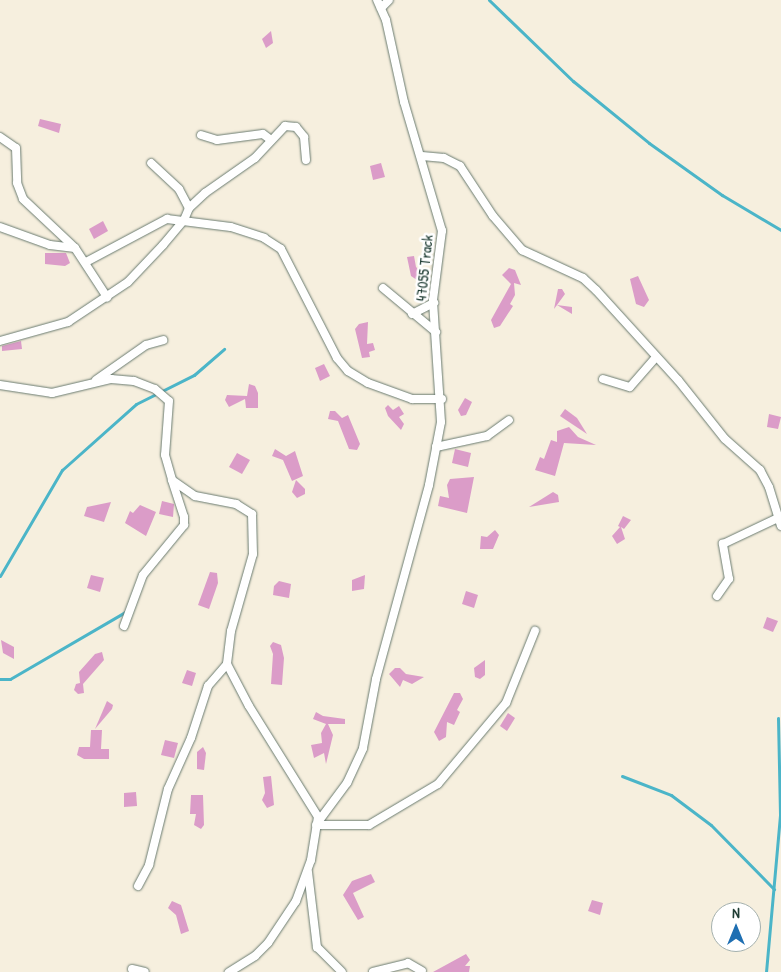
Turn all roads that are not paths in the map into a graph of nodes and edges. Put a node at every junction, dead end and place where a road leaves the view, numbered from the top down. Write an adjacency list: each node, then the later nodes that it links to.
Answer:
1 (388, 0): 2 (street)
2 (379, 4): 6 (street, 47055 Track)
3 (201, 135): 5 (street)
4 (0, 137): 12 (street)
5 (271, 140): 7 (street); 9 (street)
6 (422, 156): 16 (street, 47055 Track); 21 (street)
7 (306, 160)
8 (150, 163): 9 (street)
9 (189, 208): 10 (street)
10 (184, 220): 13 (street); 15 (street); 25 (street)
11 (0, 227): 12 (street)
12 (75, 248): 13 (street)
13 (86, 262): 15 (street)
14 (382, 288): 17 (street)
15 (107, 297): 20 (street)
16 (434, 304): 17 (street); 18 (street, 47055 Track)
17 (412, 314): 18 (street)
18 (436, 332): 25 (street, 47055 Track)
19 (163, 340): 23 (street)
20 (0, 341)
21 (655, 358): 22 (street); 29 (street)
22 (603, 379)
23 (96, 380): 24 (street); 28 (street)
24 (0, 385)
25 (442, 399): 27 (street, 47055 Track)
26 (509, 420): 27 (street)
27 (436, 447): 34 (street, 47055 Track)
28 (172, 480): 31 (street); 33 (street)
29 (779, 522): 30 (street)
30 (717, 596)
31 (124, 626)
32 (535, 631): 34 (street)
33 (227, 664): 34 (street); 36 (street)
34 (316, 825): 35 (street)
35 (308, 872): 40 (street); 41 (street)
36 (138, 886)
37 (132, 969): 39 (street)
38 (422, 970): 42 (street)
39 (145, 972)
40 (230, 972)
41 (342, 972)
42 (373, 972)

